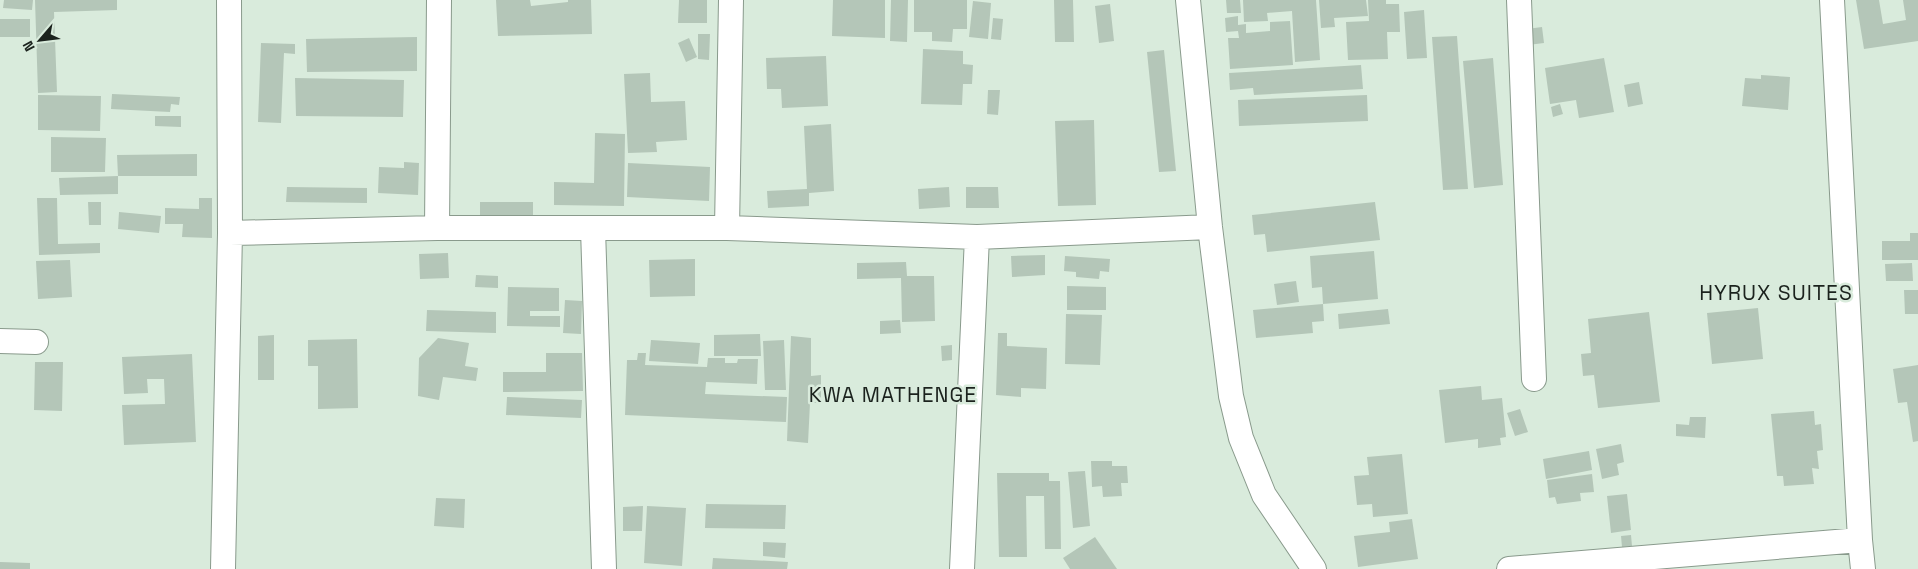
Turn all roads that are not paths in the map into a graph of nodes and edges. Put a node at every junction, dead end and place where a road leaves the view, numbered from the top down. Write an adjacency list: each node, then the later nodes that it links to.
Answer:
1 (229, 0): 11 (street)
2 (439, 0): 8 (street)
3 (731, 0): 9 (street)
4 (1188, 0): 7 (street)
5 (1519, 0): 15 (street)
6 (1832, 0): 16 (street)
7 (1210, 227): 12 (street); 20 (street)
8 (438, 228): 10 (street); 11 (street)
9 (727, 228): 10 (street); 12 (street)
10 (593, 229): 18 (street)
11 (230, 233): 17 (street)
12 (977, 237): 19 (street)
13 (0, 342): 14 (street)
14 (36, 342)
15 (1534, 378)
16 (1860, 540): 21 (street); 22 (street)
17 (224, 569)
18 (604, 569)
19 (962, 569)
20 (1314, 569)
21 (1509, 569)
22 (1863, 569)

